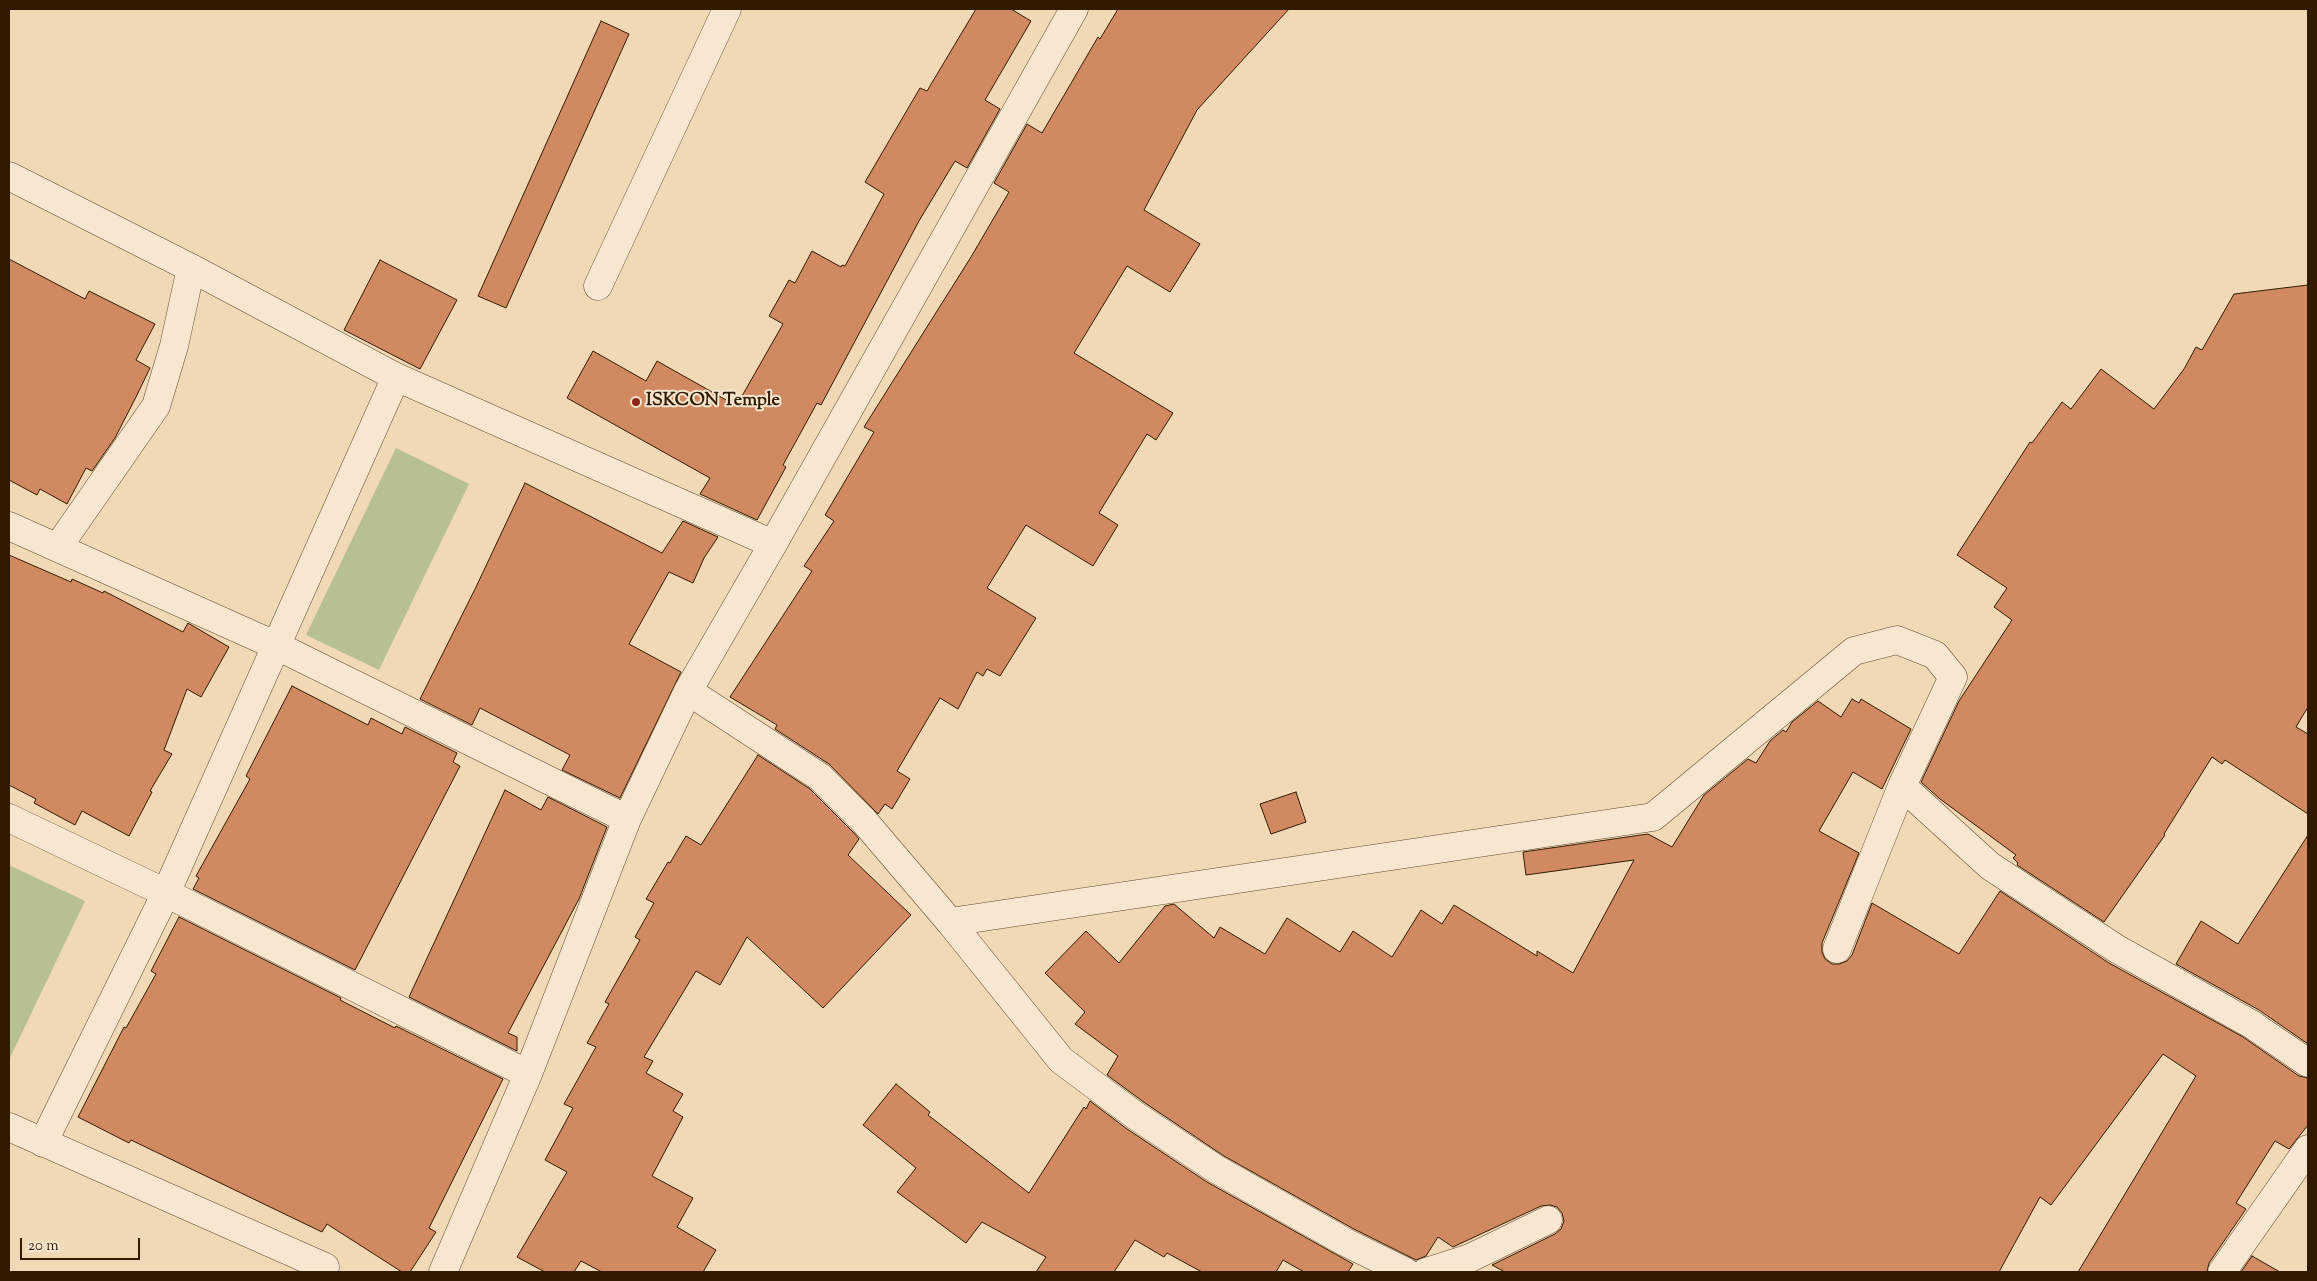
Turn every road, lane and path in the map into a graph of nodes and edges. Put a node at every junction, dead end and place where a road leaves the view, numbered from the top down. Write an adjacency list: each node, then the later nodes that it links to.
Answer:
1 (728, 9): 5 (street)
2 (1074, 9): 8 (street)
3 (9, 176): 4 (street)
4 (190, 268): 6 (street); 9 (street)
5 (598, 286)
6 (396, 377): 8 (street); 10 (street)
7 (9, 526): 9 (street)
8 (773, 544): 11 (street)
9 (58, 547): 10 (street)
10 (277, 646): 14 (street); 15 (street)
11 (688, 691): 14 (street); 16 (street)
12 (1902, 786): 16 (street); 17 (street); 18 (street)
13 (9, 818): 15 (street)
14 (627, 819): 19 (street)
15 (166, 894): 19 (street); 21 (street)
16 (950, 922): 26 (street)
17 (1837, 949)
18 (2308, 1063)
19 (528, 1074): 25 (street)
20 (9, 1127): 21 (street)
21 (43, 1143): 24 (street)
22 (2308, 1148): 30 (street)
23 (1548, 1220): 27 (street)
24 (325, 1267)
25 (443, 1272)
26 (1406, 1272)
27 (1426, 1272)
28 (1438, 1272): 29 (street)
29 (1473, 1272)
30 (2222, 1272)

